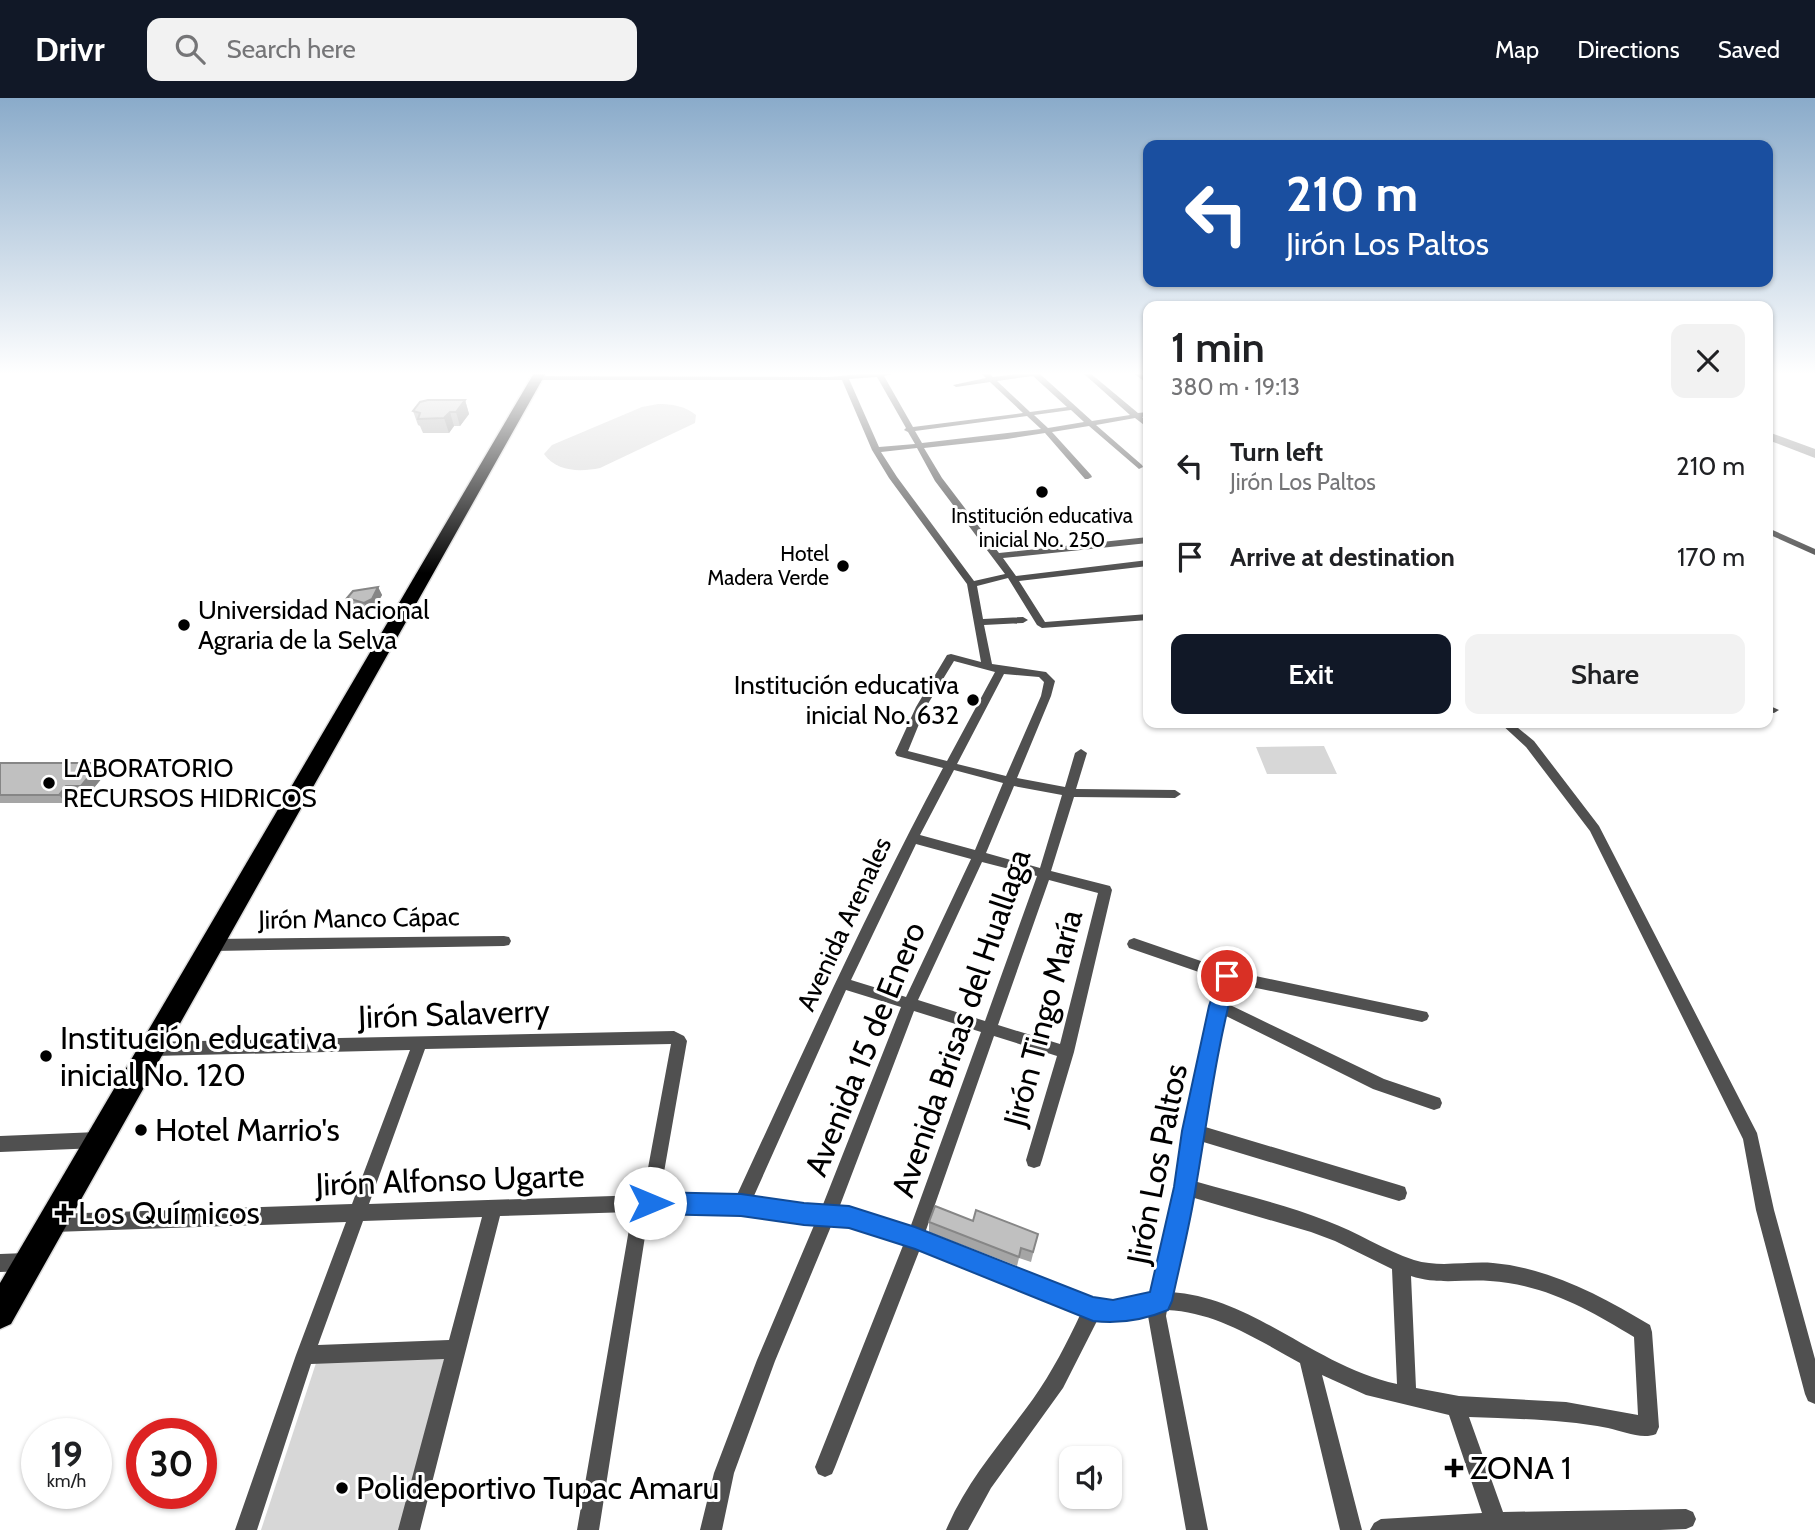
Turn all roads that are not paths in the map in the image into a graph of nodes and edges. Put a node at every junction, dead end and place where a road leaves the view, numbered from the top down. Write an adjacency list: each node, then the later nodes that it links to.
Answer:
1 (501, 440): 34 (highway)
2 (872, 440): 8 (street)
3 (914, 440): 7 (street)
4 (971, 440): 7 (street)
5 (1055, 440): 10 (street)
6 (1109, 440): 9 (street)
7 (918, 446): 8 (street); 14 (street)
8 (876, 450): 17 (street)
9 (1139, 467)
10 (1088, 477)
11 (1773, 533): 13 (street)
12 (1143, 541): 14 (street)
13 (1815, 552)
14 (997, 556): 16 (street)
15 (1143, 564): 16 (street)
16 (1012, 577): 17 (street); 18 (street)
17 (972, 584): 20 (street)
18 (1143, 617)
19 (1024, 620): 20 (street)
20 (979, 622): 21 (street)
21 (994, 668): 24 (street, Avenida Arenales); 24 (street); 25 (street, Avenida 15 de Enero)
22 (1511, 728): 69 (street)
23 (1082, 752): 26 (street, Avenida Brisas del Huallaga)
24 (951, 766): 25 (street); 28 (street, Avenida Arenales)
25 (1010, 781): 26 (street); 29 (street, Avenida 15 de Enero)
26 (1071, 792): 27 (street); 30 (street, Avenida Brisas del Huallaga)
27 (1175, 794)
28 (912, 838): 29 (street); 36 (street, Avenida Arenales)
29 (979, 855): 30 (street); 37 (street, Avenida 15 de Enero)
30 (1044, 874): 31 (street); 40 (street, Avenida Brisas del Huallaga)
31 (1105, 890): 43 (street, Jirón Tingo María)
32 (504, 941): 34 (street, Jirón Manco Cápac)
33 (1133, 944): 35 (street)
34 (214, 945): 42 (highway)
35 (1227, 976): 38 (street, Jirón Los Paltos); 39 (street)
36 (842, 982): 37 (street); 52 (street, Avenida Arenales)
37 (908, 1004): 40 (street); 55 (street, Avenida 15 de Enero)
38 (1218, 1006): 44 (street); 45 (street, Jirón Los Paltos)
39 (1422, 1016)
40 (989, 1029): 43 (street); 57 (street, Avenida Brisas del Huallaga)
41 (420, 1043): 42 (street, Jirón Salaverry); 51 (street, Jirón Salaverry); 54 (street)
42 (152, 1049): 46 (highway)
43 (1066, 1052): 48 (street, Jirón Tingo María)
44 (1434, 1103)
45 (1193, 1131): 49 (street, Jirón Los Paltos); 50 (street)
46 (100, 1140): 47 (street); 56 (highway)
47 (0, 1144)
48 (1034, 1160)
49 (1185, 1187): 60 (street); 61 (street, Jirón Los Paltos)
50 (1399, 1193)
51 (646, 1203): 52 (street, Jirón Alfonso Ugarte); 53 (street, Jirón Alfonso Ugarte); 76 (street)
52 (741, 1205): 55 (street, Jirón Alfonso Ugarte)
53 (493, 1209): 54 (street, Jirón Alfonso Ugarte); 65 (street)
54 (357, 1213): 56 (street, Jirón Alfonso Ugarte); 66 (street)
55 (828, 1214): 57 (street, Jirón Alfonso Ugarte); 77 (street, Avenida 15 de Enero)
56 (52, 1223): 58 (highway)
57 (915, 1238): 62 (street, Jirón Alfonso Ugarte); 71 (street, Avenida Brisas del Huallaga)
58 (30, 1262): 59 (street); 63 (highway)
59 (0, 1263)
60 (1401, 1263): 64 (street); 68 (street)
61 (1160, 1301): 62 (street, Jirón Alfonso Ugarte); 67 (street, Jirón Alfonso Ugarte); 79 (street, Jirón Los Paltos)
62 (1093, 1309): 78 (street)
63 (0, 1313)
64 (1643, 1332): 70 (street, Jirón Alfonso Ugarte)
65 (455, 1349): 66 (street); 75 (street)
66 (305, 1354): 74 (street)
67 (1308, 1359): 68 (street, Jirón Alfonso Ugarte); 80 (street)
68 (1407, 1393): 70 (street, Jirón Alfonso Ugarte)
69 (1815, 1394)
70 (1456, 1406): 73 (street)
71 (825, 1467)
72 (1686, 1519): 73 (street)
73 (1496, 1523): 81 (street)
74 (246, 1530)
75 (409, 1530)
76 (588, 1530)
77 (711, 1530)
78 (957, 1530)
79 (1197, 1530)
80 (1351, 1530)
81 (1381, 1530)

